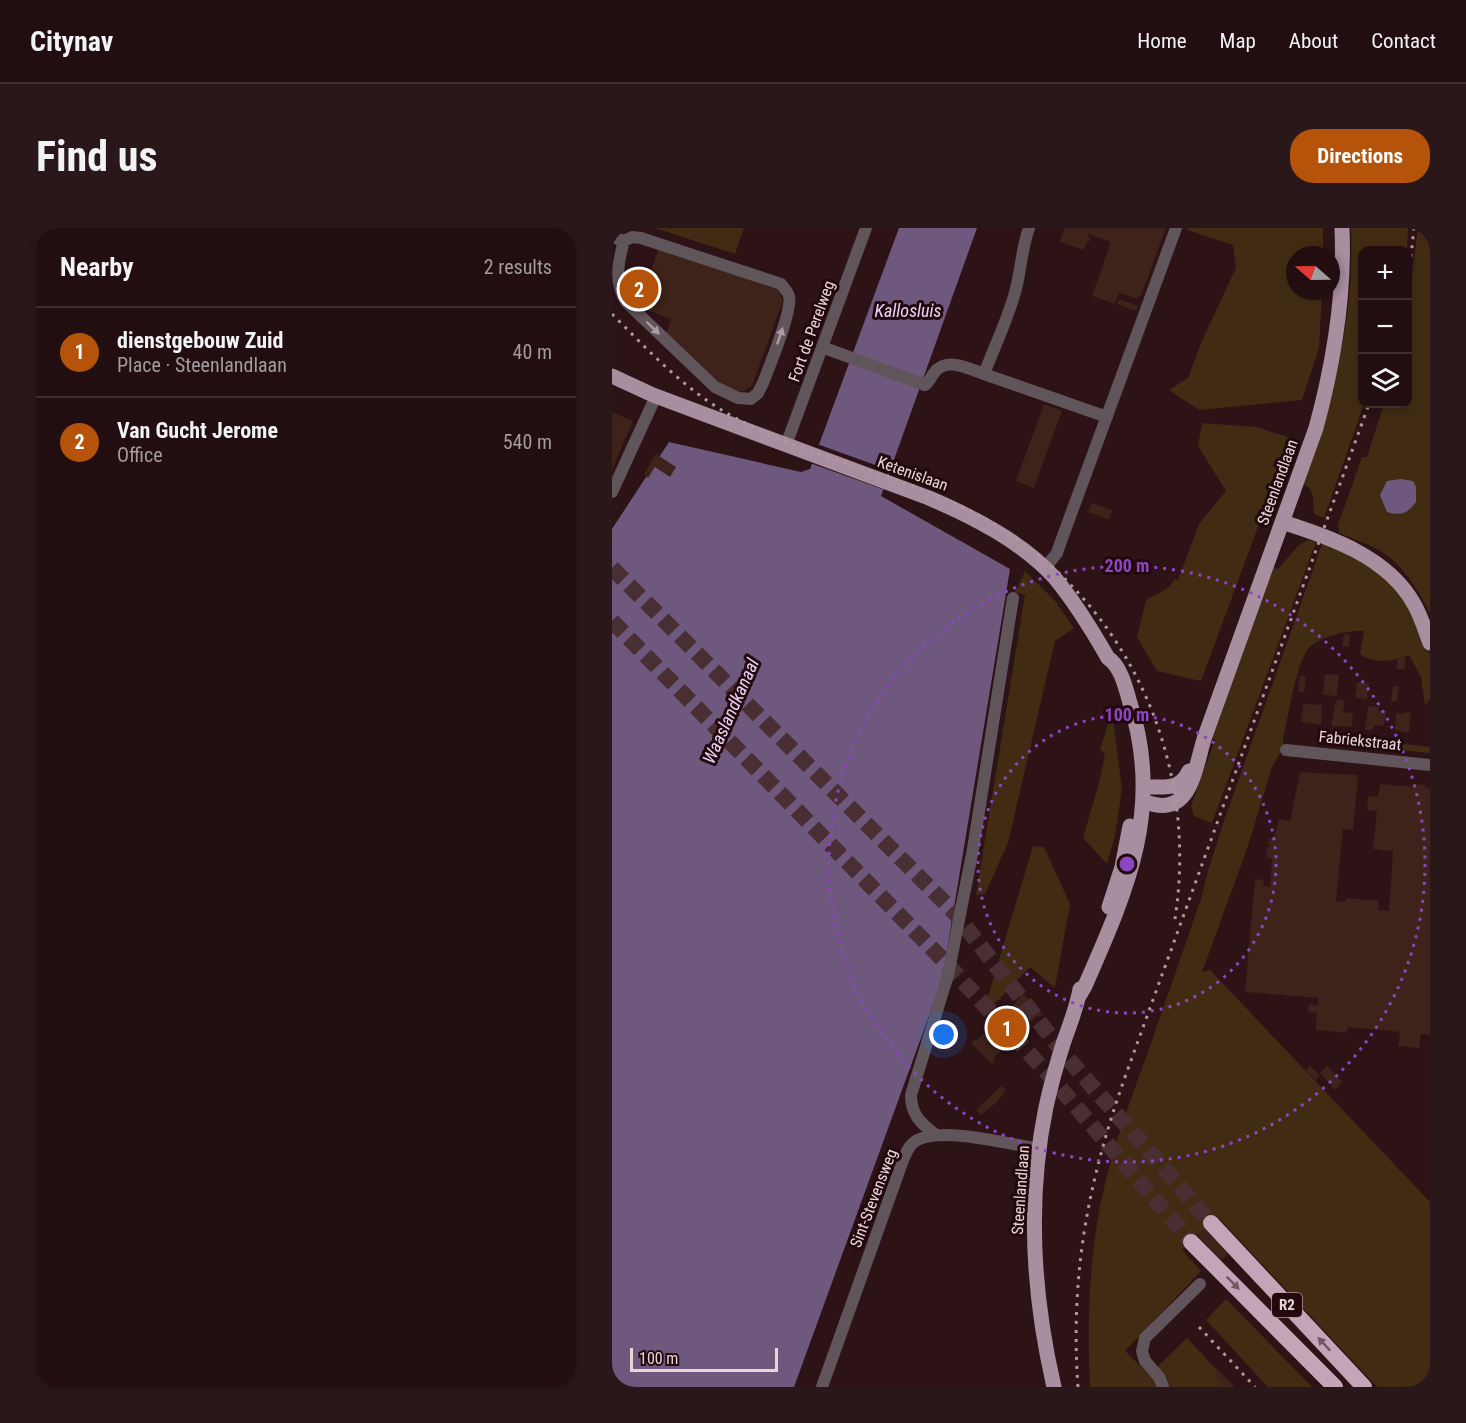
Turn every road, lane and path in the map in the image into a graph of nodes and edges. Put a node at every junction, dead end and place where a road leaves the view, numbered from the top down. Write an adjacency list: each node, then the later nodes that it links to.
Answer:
1 (866, 228): 6 (street, Fort de Perelweg)
2 (1029, 228): 7 (street)
3 (1176, 228): 11 (street)
4 (1342, 228): 14 (main road, Steenlandlaan)
5 (618, 239): 5 (street, one-way to 5)
6 (822, 347): 7 (street); 12 (street, Fort de Perelweg)
7 (984, 374): 11 (street)
8 (612, 376): 10 (main road, Ketenislaan)
9 (612, 386): 10 (main road, Ketenislaan)
10 (655, 396): 12 (main road, Ketenislaan); 13 (street)
11 (1107, 417): 15 (street)
12 (786, 445): 15 (main road, Ketenislaan)
13 (612, 492)
14 (1282, 522): 17 (main road); 20 (main road, Steenlandlaan)
15 (1045, 568): 20 (main road, Ketenislaan)
16 (1013, 598): 21 (street)
17 (1430, 643)
18 (1286, 750): 19 (street, Fabriekstraat)
19 (1430, 765)
20 (1138, 793): 22 (main road, Steenlandlaan)
21 (935, 1134): 22 (street); 26 (street, Sint-Stevensweg)
22 (1040, 1149): 27 (main road, Steenlandlaan)
23 (1211, 1223): 30 (highway, R2, one-way to 23)
24 (1191, 1242): 29 (highway, R2, one-way to 29)
25 (1200, 1284): 28 (street)
26 (822, 1387)
27 (1054, 1387)
28 (1163, 1387)
29 (1335, 1387)
30 (1364, 1387)

